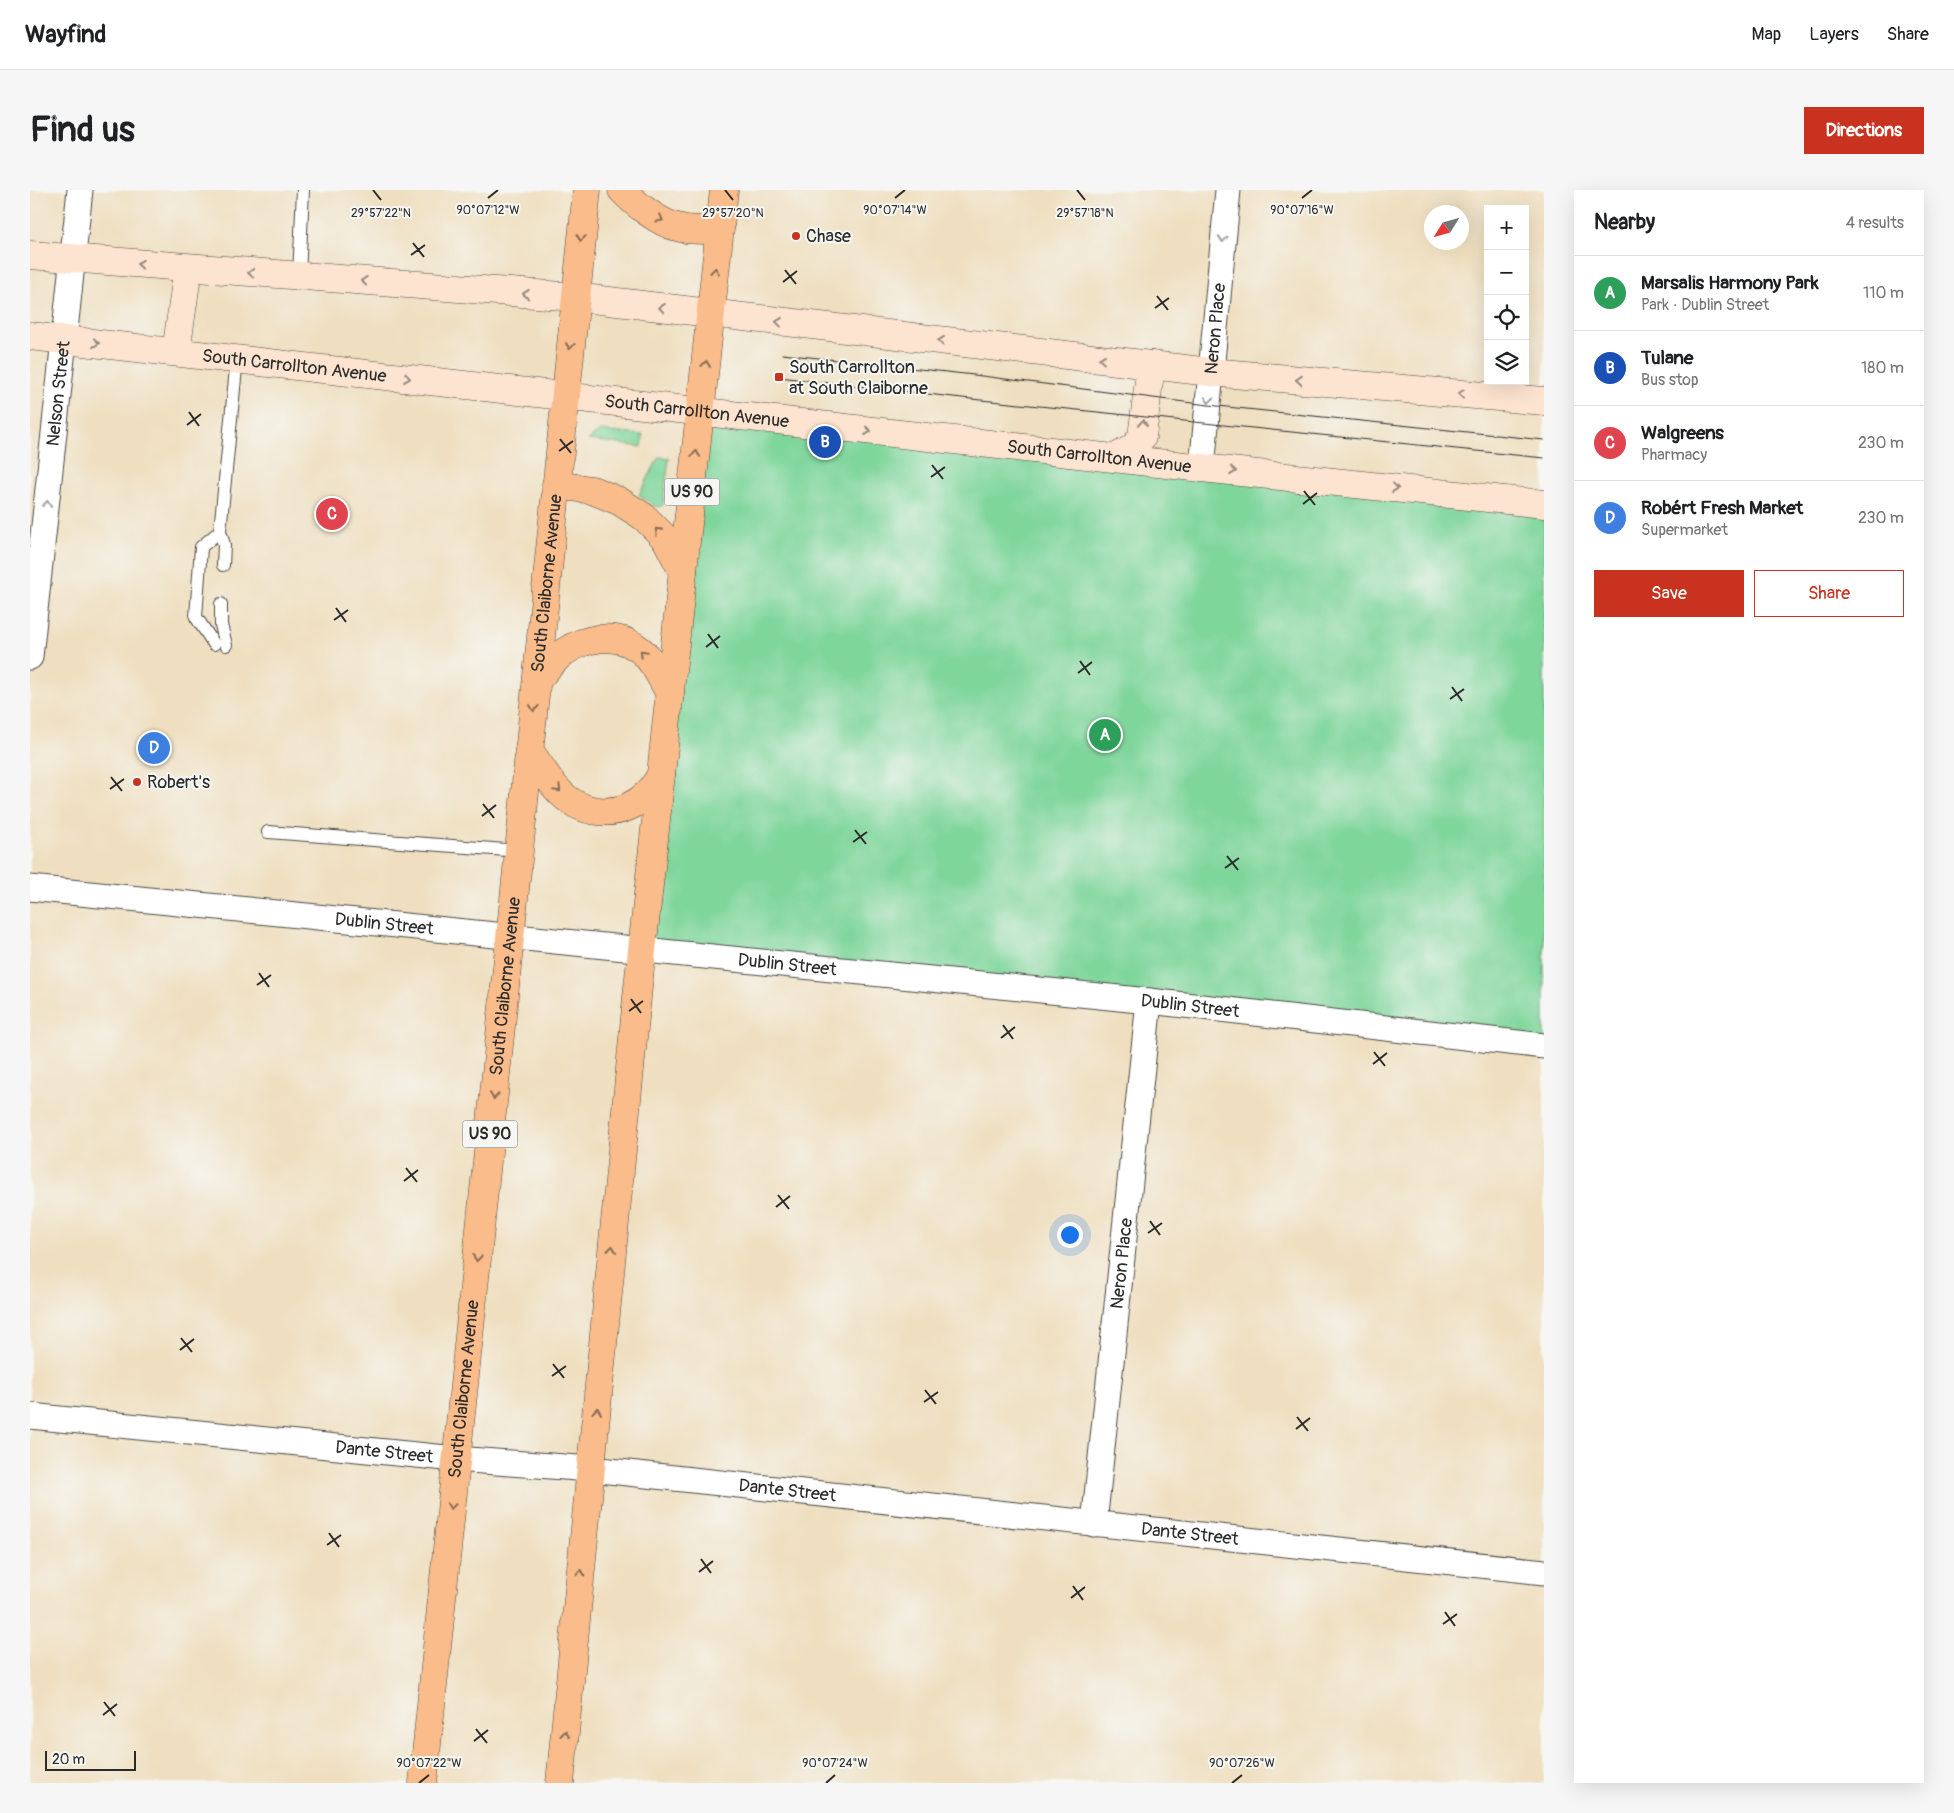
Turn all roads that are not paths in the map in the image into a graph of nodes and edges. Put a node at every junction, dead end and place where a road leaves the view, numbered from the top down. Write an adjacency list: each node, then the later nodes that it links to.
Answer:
1 (80, 190): 9 (street, Nelson Street)
2 (303, 190): 11 (lane)
3 (587, 190): 12 (main road, South Claiborne Avenue / US 90, one-way to 12)
4 (622, 190): 7 (main road, one-way to 7)
5 (724, 190): 7 (main road, US 90)
6 (1228, 190): 19 (street, Neron Place, one-way to 19)
7 (720, 228): 13 (main road, US 90, one-way to 7)
8 (30, 255): 9 (main road)
9 (74, 259): 10 (main road, one-way to 9); 15 (street, Nelson Street)
10 (188, 268): 11 (main road, one-way to 10); 16 (main road)
11 (299, 276): 12 (main road, one-way to 11)
12 (575, 297): 13 (main road, one-way to 12); 20 (main road, South Claiborne Avenue / US 90, one-way to 20)
13 (711, 314): 18 (main road, one-way to 13); 22 (main road, US 90, one-way to 13)
14 (30, 336): 15 (main road, South Carrollton Avenue)
15 (64, 340): 16 (main road, South Carrollton Avenue, one-way to 16); 31 (street, Nelson Street, one-way to 15)
16 (176, 352): 17 (main road, South Carrollton Avenue)
17 (237, 358): 20 (main road, South Carrollton Avenue, one-way to 20); 27 (lane)
18 (1151, 365): 19 (main road); 23 (main road, one-way to 18)
19 (1210, 372): 21 (main road, one-way to 19); 24 (street, Neron Place, one-way to 24)
20 (565, 395): 22 (main road, South Carrollton Avenue); 25 (main road, South Claiborne Avenue / US 90)
21 (1544, 401)
22 (701, 412): 23 (main road, South Carrollton Avenue, one-way to 23); 29 (main road, US 90, one-way to 22)
23 (1115, 458): 24 (main road, South Carrollton Avenue)
24 (1202, 468): 26 (main road, South Carrollton Avenue, one-way to 26)
25 (556, 486): 29 (main road, one-way to 25); 32 (main road, South Claiborne Avenue / US 90)
26 (1544, 504)
27 (220, 531): 28 (lane); 30 (lane)
28 (223, 565)
29 (683, 572): 33 (main road, US 90)
30 (221, 604)
31 (30, 657)
32 (537, 680): 33 (main road, one-way to 32); 34 (main road, South Claiborne Avenue / US 90, one-way to 34)
33 (670, 694): 35 (main road, US 90)
34 (529, 750): 35 (main road, one-way to 35); 37 (main road, South Claiborne Avenue / US 90)
35 (661, 776): 40 (main road, US 90)
36 (268, 832): 37 (lane)
37 (519, 851): 39 (main road, South Claiborne Avenue / US 90)
38 (30, 888): 39 (street, Dublin Street)
39 (510, 936): 40 (street, Dublin Street); 44 (main road, South Claiborne Avenue / US 90, one-way to 44)
40 (642, 949): 41 (street, Dublin Street); 45 (main road, US 90, one-way to 40)
41 (1149, 1001): 42 (street, Dublin Street); 46 (street, Neron Place)
42 (1544, 1046)
43 (30, 1416): 44 (street, Dante Street)
44 (456, 1459): 45 (street, Dante Street); 48 (main road, South Claiborne Avenue / US 90, one-way to 48)
45 (591, 1469): 46 (street, Dante Street); 49 (main road, US 90, one-way to 45)
46 (1094, 1524): 47 (street, Dante Street)
47 (1544, 1572)
48 (423, 1783)
49 (560, 1783)

